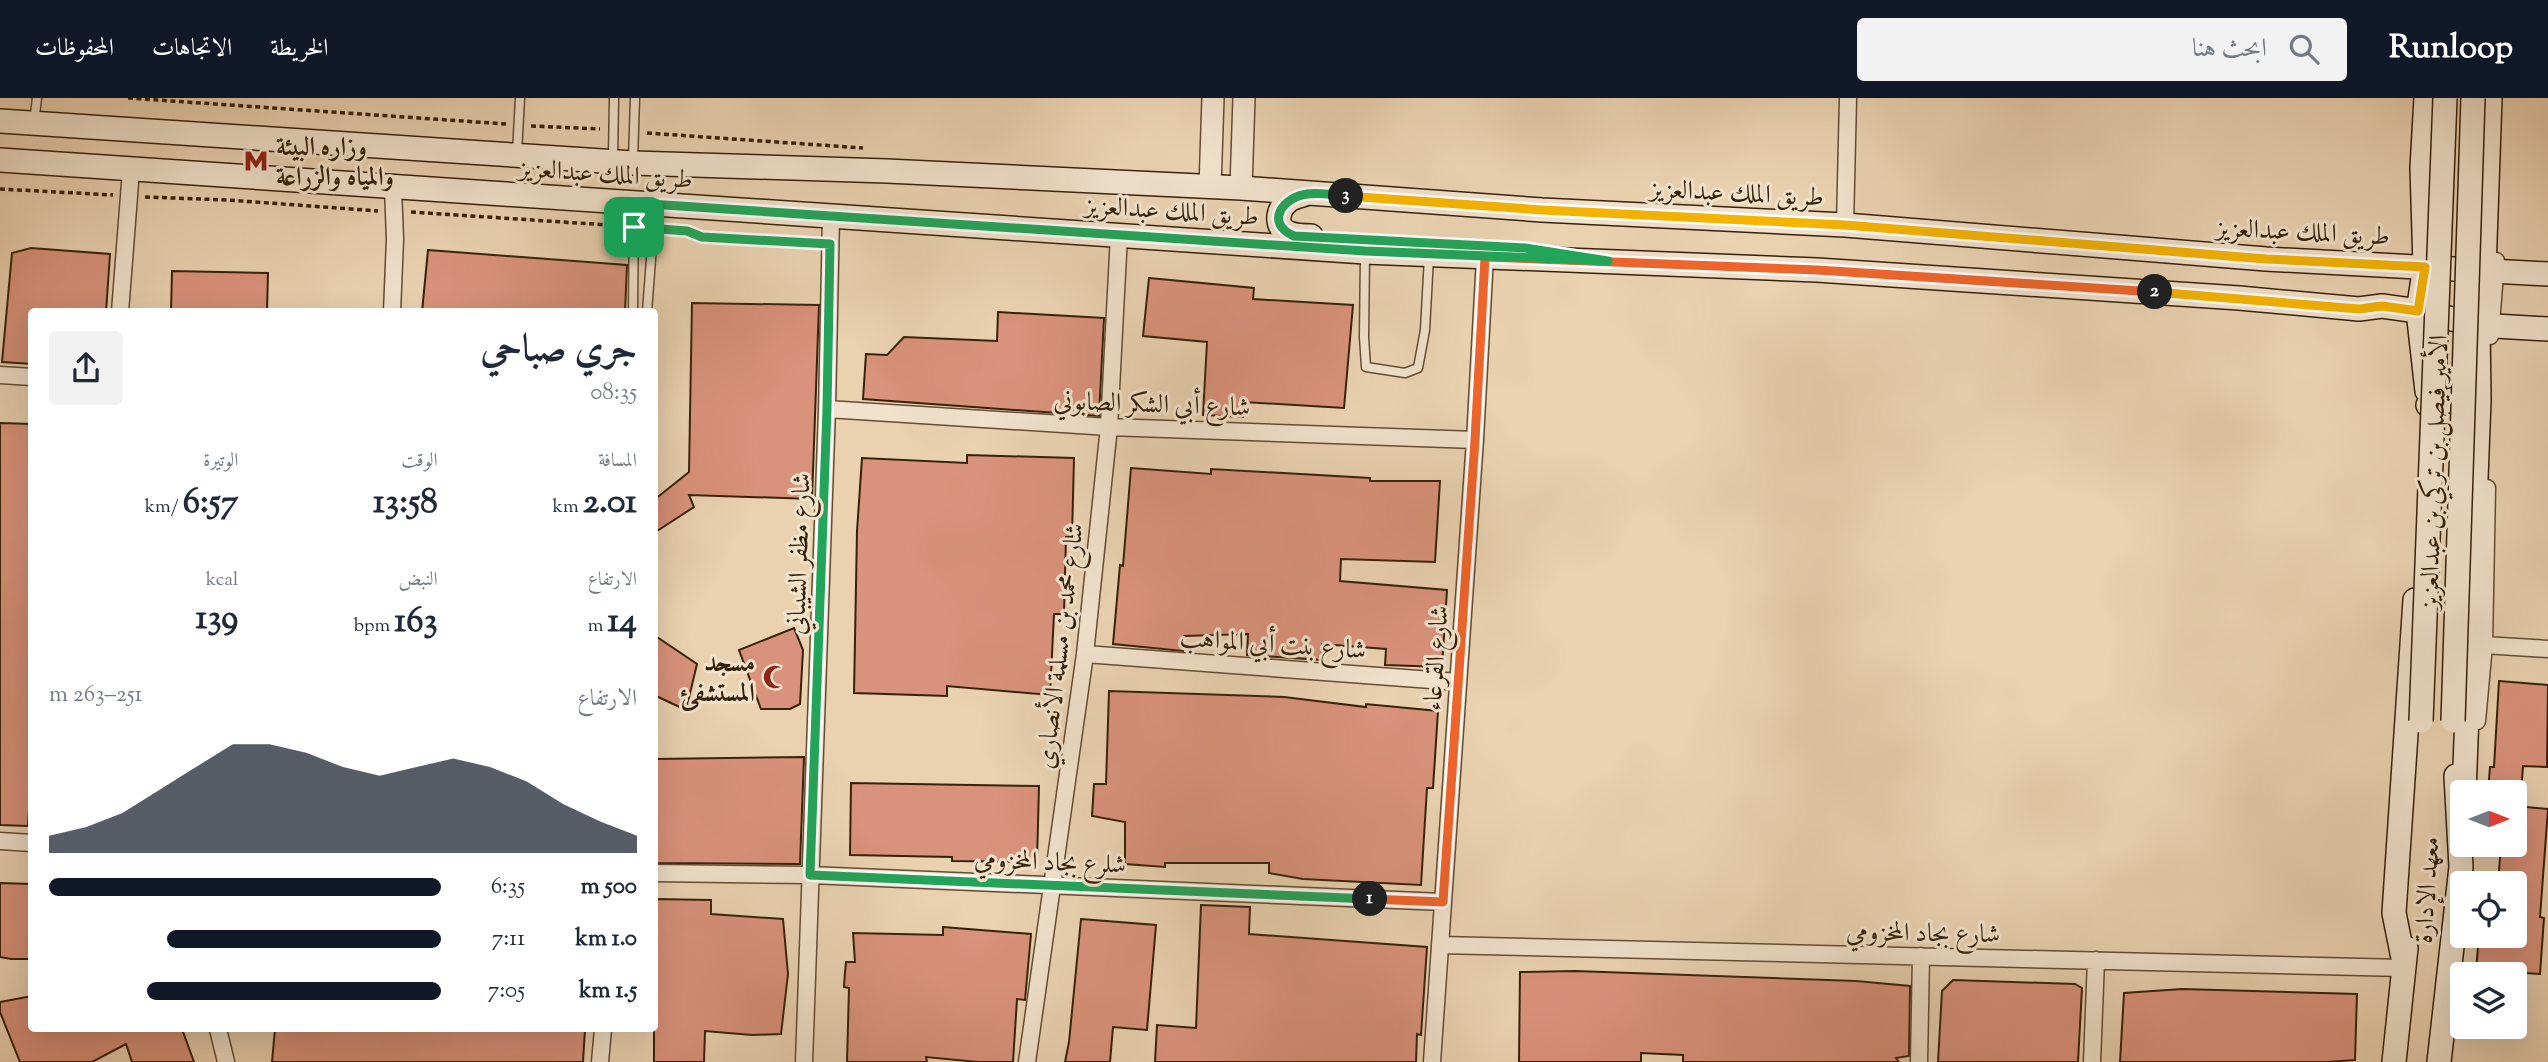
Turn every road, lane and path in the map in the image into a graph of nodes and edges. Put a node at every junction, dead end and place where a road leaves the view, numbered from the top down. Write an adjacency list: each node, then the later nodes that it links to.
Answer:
1 (37, 98): 15 (lane)
2 (128, 98): 16 (path)
3 (520, 98): 16 (lane)
4 (614, 98): 23 (lane)
5 (635, 98): 23 (lane)
6 (1213, 98): 26 (street)
7 (1244, 98): 29 (street)
8 (1847, 98): 35 (street)
9 (2426, 98): 21 (main road)
10 (2445, 98): 79 (main road, معهد الإدارة, bridge)
11 (2473, 98): 65 (main road, الأمير فيصل بن تركي بن عبدالعزيز, bridge)
12 (2490, 98): 25 (main road)
13 (2499, 98): 45 (street)
14 (0, 121): 15 (main road, طريق الملك عبدالعزيز)
15 (33, 125): 20 (main road, طريق الملك عبدالعزيز)
16 (519, 125): 17 (path); 20 (lane)
17 (606, 130)
18 (641, 132): 19 (path)
19 (876, 149)
20 (517, 156): 23 (main road, طريق الملك عبدالعزيز)
21 (2423, 156): 25 (main road); 44 (main road)
22 (0, 160): 24 (main road, طريق الملك عبدالعزيز)
23 (623, 162): 26 (main road, طريق الملك عبدالعزيز)
24 (131, 170): 28 (main road, طريق الملك عبدالعزيز); 31 (street)
25 (2487, 176): 45 (main road)
26 (1210, 187): 29 (main road, طريق الملك عبدالعزيز)
27 (0, 188): 31 (path)
28 (393, 188): 32 (main road, طريق الملك عبدالعزيز); 33 (street)
29 (1241, 188): 30 (main road, طريق الملك عبدالعزيز)
30 (1308, 193): 35 (main road, طريق الملك عبدالعزيز); 43 (main road)
31 (129, 196): 33 (path); 47 (street)
32 (645, 203): 34 (main road, طريق الملك عبدالعزيز); 36 (lane); 37 (lane)
33 (394, 212): 36 (path); 48 (street)
34 (831, 216): 38 (main road, طريق الملك عبدالعزيز); 39 (street, شارع مظفر الشيباني)
35 (1845, 225): 44 (main road, طريق الملك عبدالعزيز)
36 (634, 227): 49 (lane)
37 (653, 229): 39 (path); 50 (lane)
38 (1119, 235): 40 (main road, طريق الملك عبدالعزيز); 59 (street, شارع محمد بن مسلمة الأنصاري)
39 (830, 244): 58 (street, شارع مظفر الشيباني)
40 (1365, 251): 41 (main road, طريق الملك عبدالعزيز); 41 (lane)
41 (1429, 255): 42 (main road, طريق الملك عبدالعزيز)
42 (1485, 257): 43 (main road, طريق الملك عبدالعزيز); 60 (street, شارع القرعاء)
43 (1608, 261): 51 (main road, طريق الملك عبدالعزيز)
44 (2425, 267): 45 (main road, طريق الملك عبدالعزيز); 51 (main road)
45 (2490, 271): 46 (main road, طريق الملك عبدالعزيز); 52 (main road)
46 (2548, 274)
47 (120, 308)
48 (392, 308)
49 (633, 308)
50 (647, 308)
51 (2418, 311): 52 (main road, طريق الملك عبدالعزيز); 57 (main road)
52 (2484, 325): 53 (main road, طريق الملك عبدالعزيز); 56 (main road); 61 (street)
53 (2548, 329)
54 (0, 375): 55 (street)
55 (28, 377)
56 (2479, 400): 57 (main road); 67 (main road)
57 (2428, 405): 79 (main road)
58 (827, 409): 59 (street, شارع أبي الشكر الصابوني); 73 (street, شارع مظفر الشيباني)
59 (1109, 427): 60 (street, شارع أبي الشكر الصابوني); 63 (street, شارع محمد بن مسلمة الأنصاري)
60 (1475, 440): 64 (street, شارع القرعاء)
61 (2484, 645): 62 (street); 68 (street)
62 (2548, 649)
63 (1085, 654): 64 (street, شارع بنت أبي المواهب); 74 (street, شارع محمد بن مسلمة الأنصاري)
64 (1458, 681): 75 (street, شارع القرعاء)
65 (2453, 721): 66 (main road, معهد الإدارة)
66 (2457, 780)
67 (2464, 780)
68 (2471, 780)
69 (0, 841): 70 (street)
70 (28, 843)
71 (2461, 858): 90 (main road, معهد الإدارة)
72 (658, 873): 73 (street, شلرع بجاد المخزومي)
73 (810, 875): 74 (street, شلرع بجاد المخزومي); 84 (street, شارع مظفر الشيباني)
74 (1054, 886): 75 (street, شلرع بجاد المخزومي); 85 (street, شارع محمد بن مسلمة الأنصاري)
75 (1443, 902): 76 (street, شارع القرعاء)
76 (1440, 946): 77 (street, شارع بجاد المخزومي); 86 (street, شارع القرعاء)
77 (1921, 956): 78 (street, شارع بجاد المخزومي); 87 (street)
78 (2096, 960): 79 (street, شارع بجاد المخزومي); 88 (street)
79 (2404, 965): 89 (main road, معهد الإدارة)
80 (219, 1032): 82 (street)
81 (603, 1032): 83 (street)
82 (226, 1062)
83 (600, 1062)
84 (804, 1062)
85 (1027, 1062)
86 (1432, 1062)
87 (1919, 1062)
88 (2092, 1062)
89 (2394, 1062)
90 (2439, 1062)

